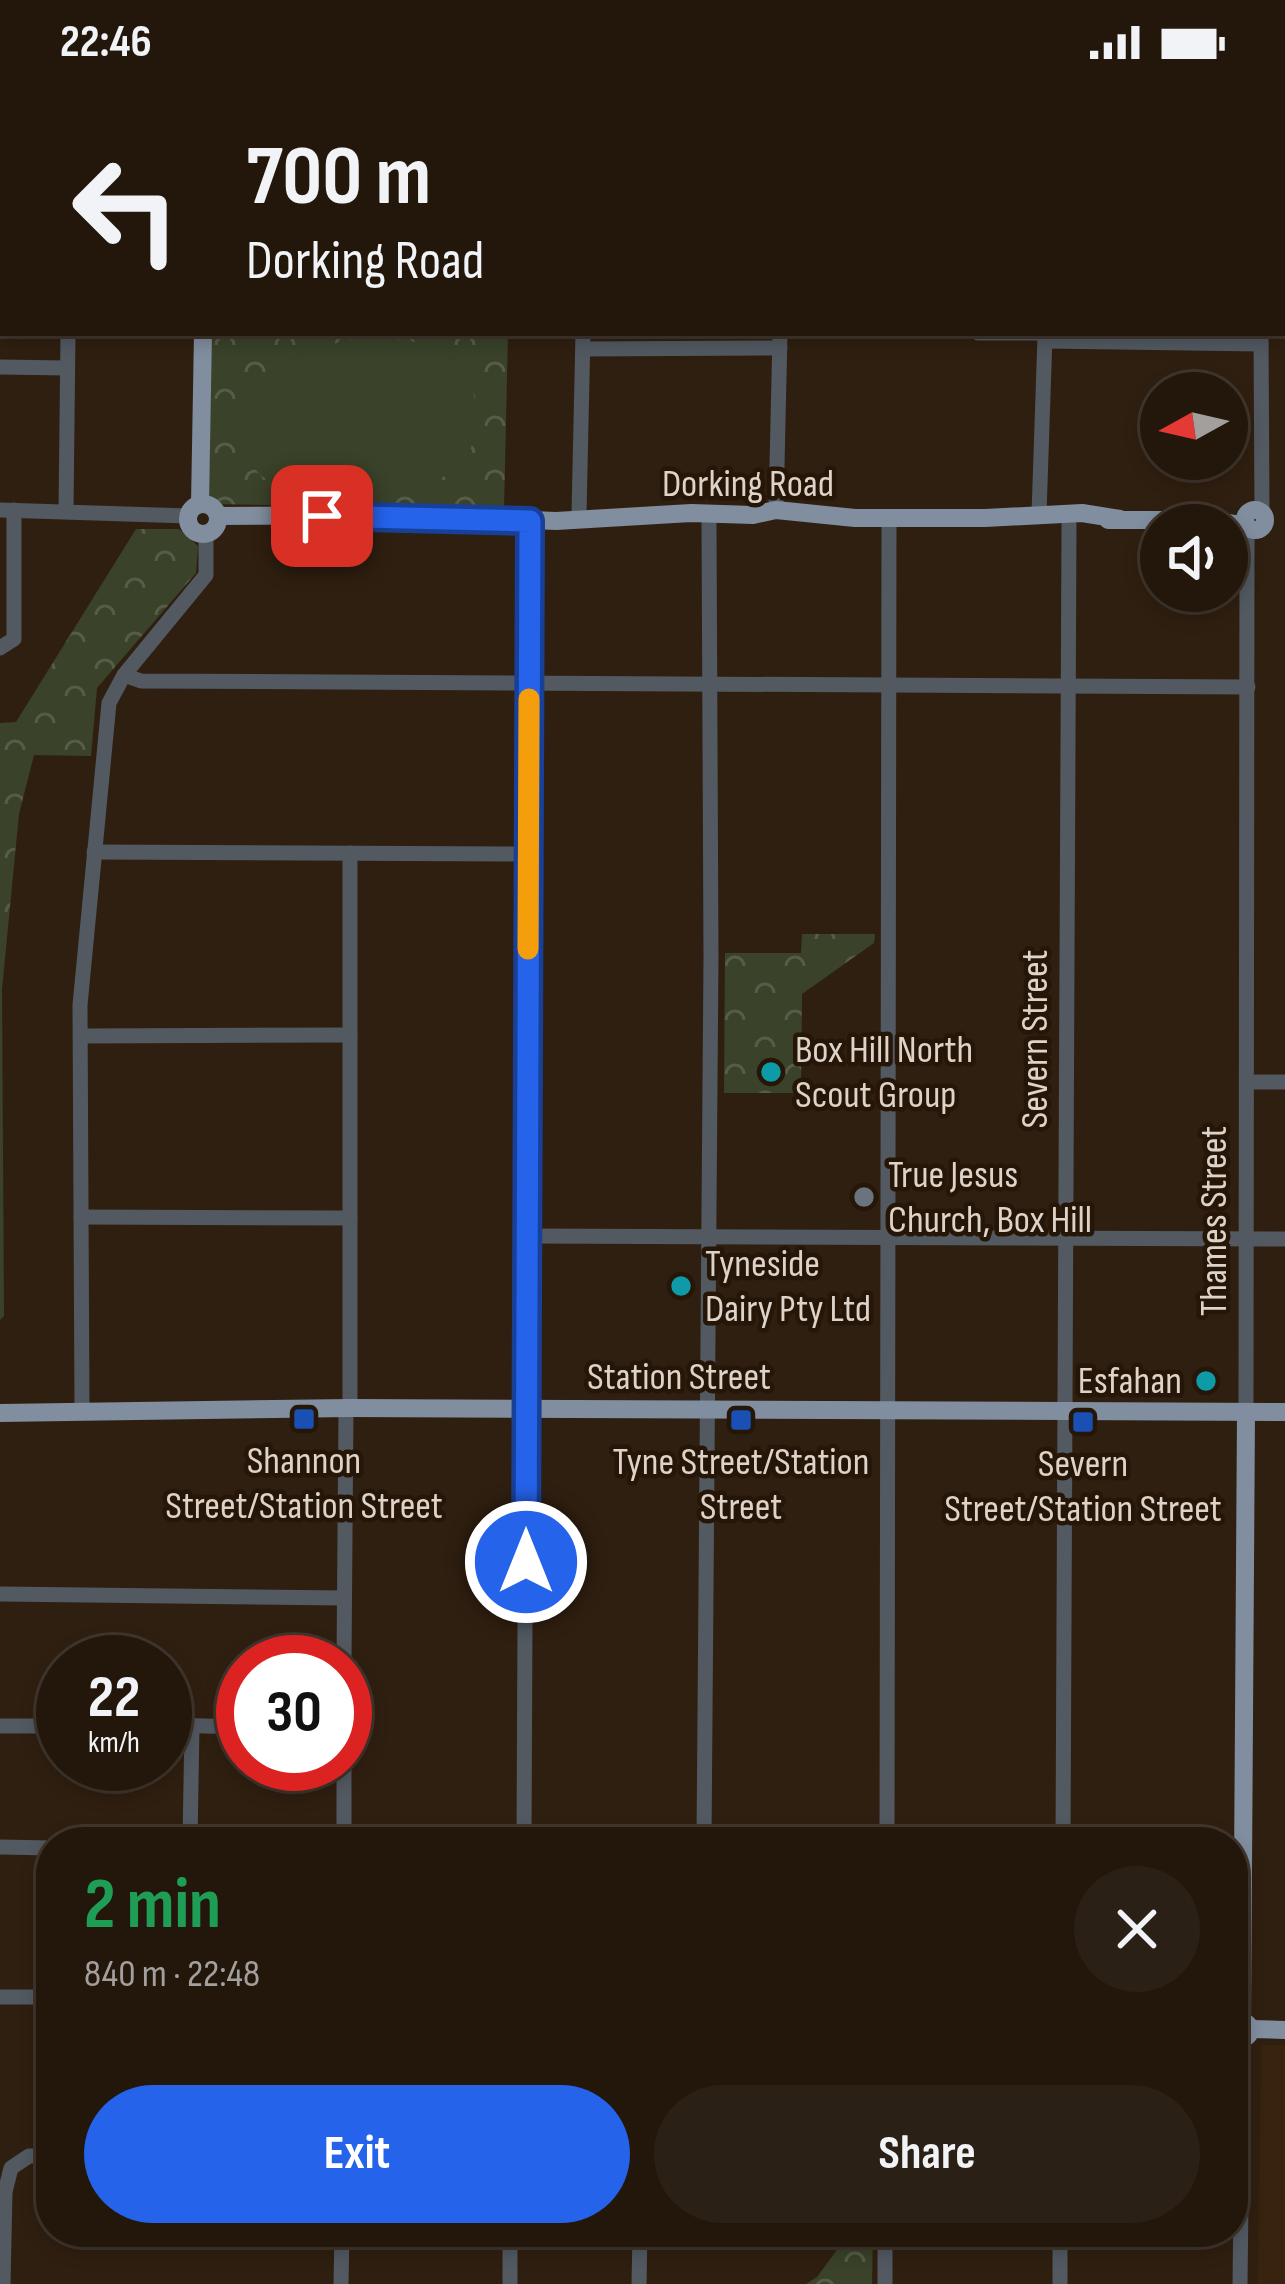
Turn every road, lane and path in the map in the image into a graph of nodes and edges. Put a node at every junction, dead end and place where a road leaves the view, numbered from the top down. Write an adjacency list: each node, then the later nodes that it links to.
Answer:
1 (68, 336): 8 (street)
2 (202, 336): 11 (main road)
3 (1043, 336): 4 (street); 13 (street)
4 (1261, 339): 22 (street, Thames Street)
5 (583, 341): 6 (street); 16 (street)
6 (780, 341): 9 (street)
7 (0, 367): 8 (street)
8 (68, 368): 12 (street)
9 (776, 509): 17 (main road, Dorking Road); 18 (main road, Dorking Road)
10 (7, 510): 12 (street); 28 (street)
11 (194, 510): 12 (street); 14 (main road); 27 (main road)
12 (66, 511)
13 (1043, 514): 20 (main road, Dorking Road); 21 (main road, Dorking Road)
14 (218, 516): 15 (main road, Dorking Road); 27 (main road)
15 (482, 516): 16 (main road, Dorking Road); 23 (main road, Dorking Road)
16 (586, 517): 17 (main road, Dorking Road); 23 (main road, Dorking Road)
17 (640, 517): 25 (main road, Dorking Road)
18 (855, 518): 19 (main road, Dorking Road); 25 (main road, Dorking Road)
19 (889, 518): 20 (main road, Dorking Road); 32 (street)
20 (985, 518): 26 (main road, Dorking Road)
21 (1120, 519): 22 (main road, Dorking Road); 26 (main road, Dorking Road)
22 (1255, 520): 24 (main road, Dorking Road); 34 (street, Thames Street)
23 (530, 521): 30 (street)
24 (1285, 521)
25 (710, 523): 31 (street)
26 (1069, 524): 33 (street, Severn Street)
27 (206, 534): 29 (street)
28 (0, 648)
29 (124, 675): 30 (street); 35 (street)
30 (529, 681): 31 (street); 37 (street)
31 (711, 683): 32 (street); 45 (street)
32 (890, 684): 33 (street); 46 (street)
33 (1069, 687): 34 (street); 47 (street, Severn Street)
34 (1248, 687): 40 (street, Thames Street)
35 (94, 852): 36 (street); 39 (street)
36 (350, 853): 37 (street); 38 (street)
37 (528, 854): 44 (street)
38 (350, 1035): 39 (street); 43 (street)
39 (80, 1036): 42 (street)
40 (1247, 1082): 41 (street); 48 (street, Thames Street)
41 (1285, 1082)
42 (81, 1216): 43 (street); 54 (street)
43 (350, 1218): 50 (street)
44 (528, 1236): 45 (street); 51 (street)
45 (708, 1237): 46 (street); 52 (street)
46 (888, 1237): 47 (street); 53 (street)
47 (1068, 1238): 48 (street); 55 (street, Severn Street)
48 (1246, 1238): 49 (street); 58 (street, Thames Street)
49 (1285, 1239)
50 (348, 1408): 51 (main road, Station Street); 54 (main road, Station Street); 60 (street)
51 (527, 1409): 52 (main road, Station Street); 70 (street)
52 (706, 1409): 53 (main road, Station Street); 71 (street)
53 (886, 1411): 55 (main road, Station Street); 72 (street)
54 (82, 1412): 57 (main road, Station Street)
55 (1066, 1412): 58 (main road, Station Street); 73 (street, Severn Street)
56 (1285, 1412): 58 (main road, Station Street)
57 (0, 1413)
58 (1246, 1413): 74 (main road, Thames Street)
59 (0, 1594): 60 (street)
60 (344, 1598): 61 (street)
61 (344, 1635)
62 (192, 1725): 63 (street)
63 (216, 1725)
64 (0, 1726): 65 (street)
65 (36, 1726)
66 (191, 1791): 68 (street)
67 (344, 1791): 69 (street)
68 (190, 1827)
69 (344, 1827)
70 (524, 1827)
71 (704, 1827)
72 (887, 1827)
73 (1064, 1827)
74 (1243, 1827)
75 (0, 1847): 76 (street)
76 (36, 1848)
77 (0, 1997): 78 (street)
78 (36, 1997)
79 (1248, 2030): 80 (main road)
80 (1285, 2030)
81 (36, 2156): 88 (street)
82 (342, 2247): 89 (street)
83 (510, 2247): 90 (street)
84 (640, 2247): 91 (street)
85 (886, 2247): 92 (street)
86 (1060, 2247): 93 (street)
87 (1240, 2247): 94 (street, Thames Street)
88 (3, 2284)
89 (341, 2284)
90 (510, 2284)
91 (640, 2284)
92 (885, 2284)
93 (1060, 2284)
94 (1240, 2284)

